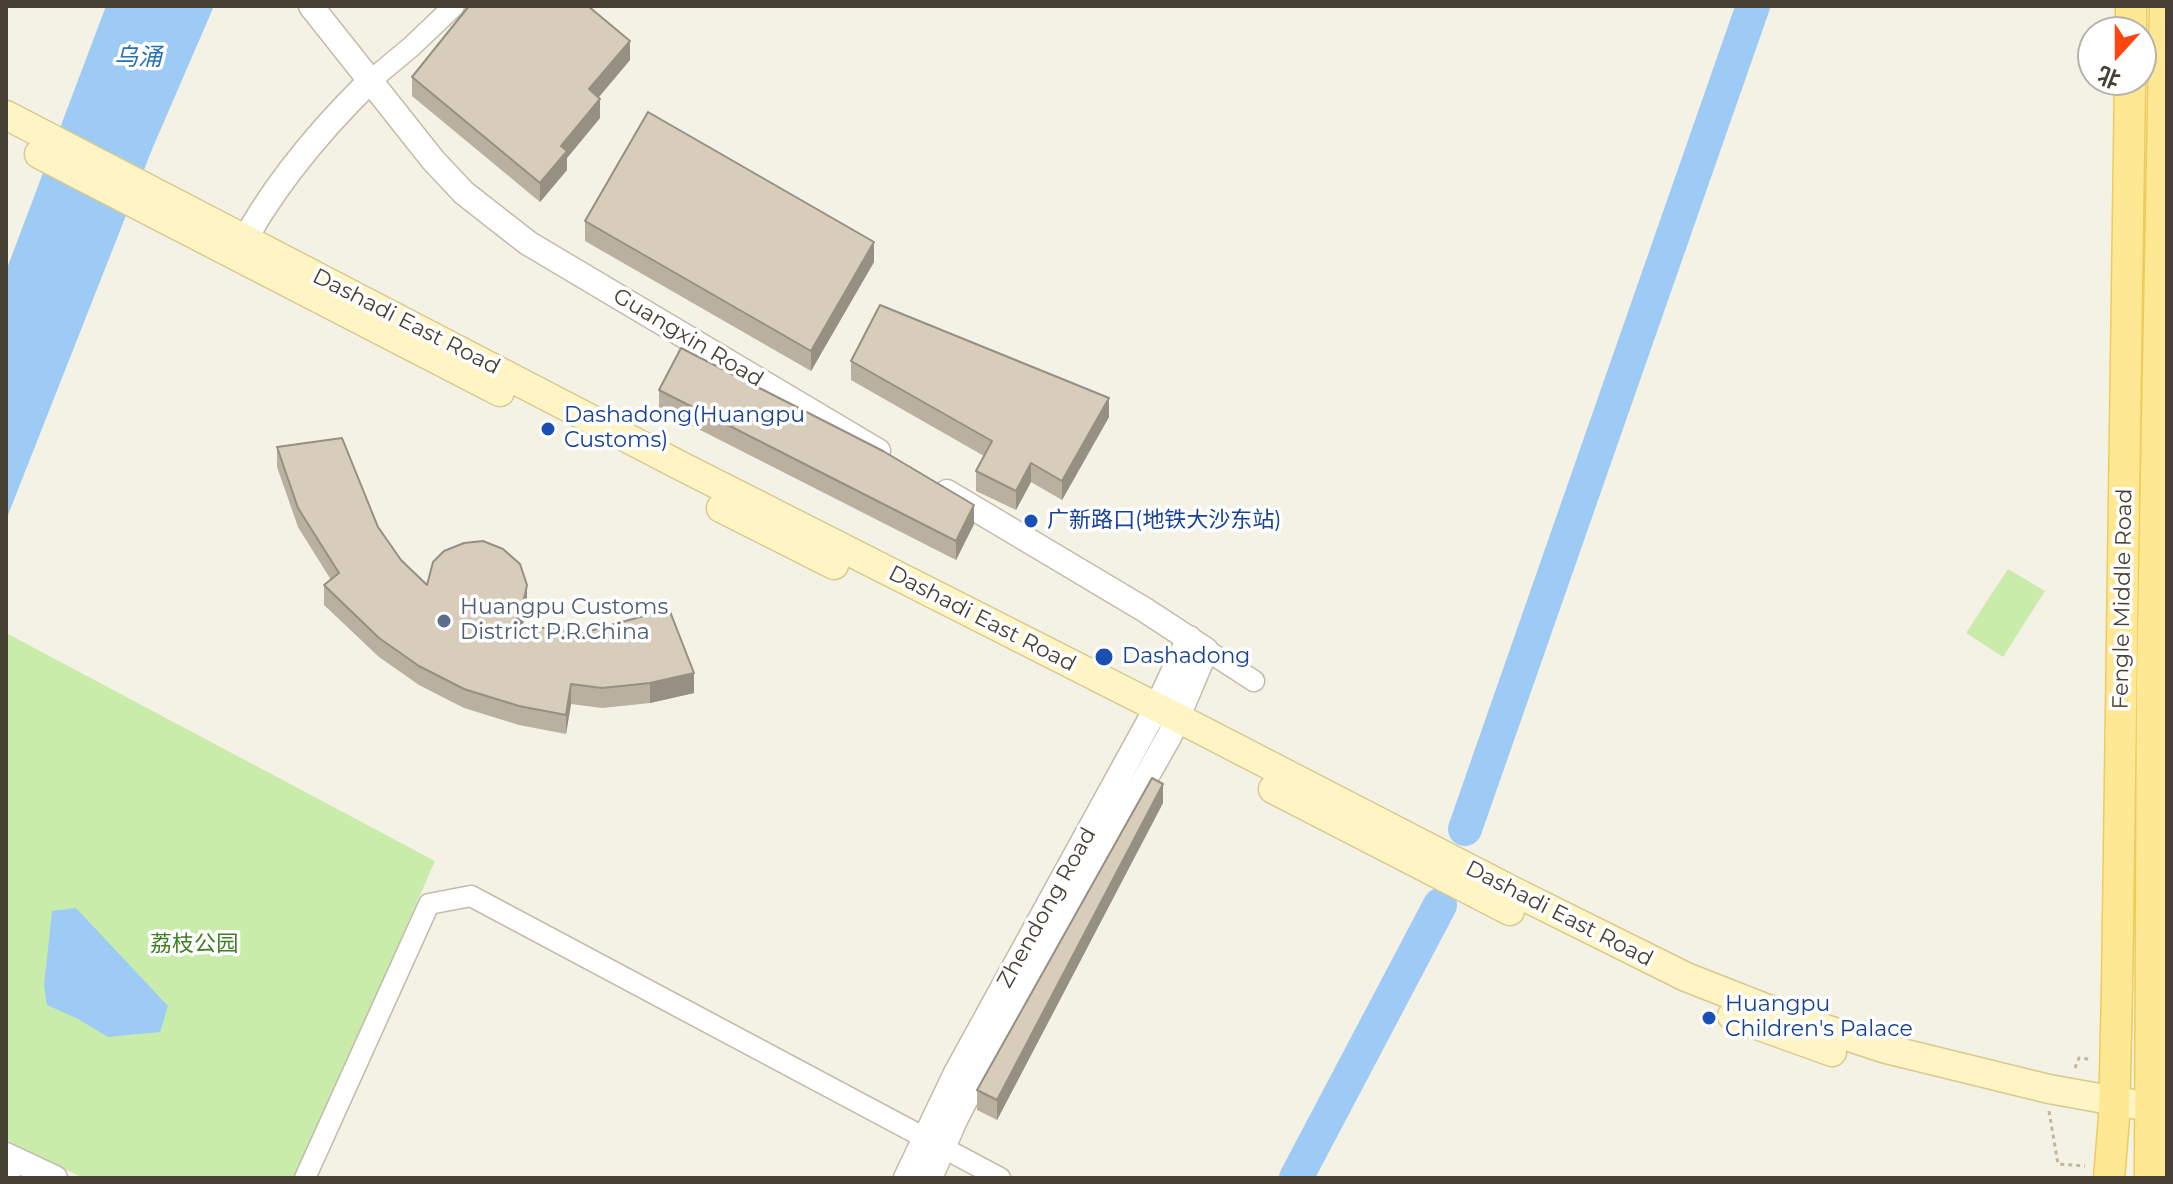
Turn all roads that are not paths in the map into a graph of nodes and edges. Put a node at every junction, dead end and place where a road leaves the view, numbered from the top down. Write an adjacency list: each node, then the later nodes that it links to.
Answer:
1 (311, 6): 4 (street, Guangxin Road)
2 (454, 6): 4 (street)
3 (2165, 6): 9 (main road, Fengle Middle Road)
4 (370, 81): 10 (street); 11 (street, Guangxin Road)
5 (2130, 96): 16 (main road, Fengle Middle Road)
6 (6, 115): 8 (main road, Dashadi East Road)
7 (6, 137): 8 (main road, Dashadi East Road)
8 (39, 143): 10 (main road, Dashadi East Road)
9 (2164, 222): 17 (main road, Fengle Middle Road)
10 (240, 247): 15 (main road, Dashadi East Road)
11 (900, 464)
12 (926, 479): 13 (street)
13 (1197, 644): 14 (street); 15 (street, Zhendong Road)
14 (1254, 681)
15 (1163, 721): 16 (main road, Dashadi East Road); 16 (main road, Dashadi East Road); 18 (street, Zhendong Road)
16 (2114, 1109): 17 (main road, Dashadi East Road); 25 (main road, Fengle Middle Road)
17 (2158, 1117): 26 (main road, Fengle Middle Road)
18 (934, 1141): 21 (street); 22 (street, Zhendong Road); 23 (street, Zhendong Road); 24 (street)
19 (6, 1155): 20 (street)
20 (55, 1178)
21 (305, 1178)
22 (906, 1178)
23 (930, 1178)
24 (1000, 1178)
25 (2109, 1178)
26 (2150, 1178)

